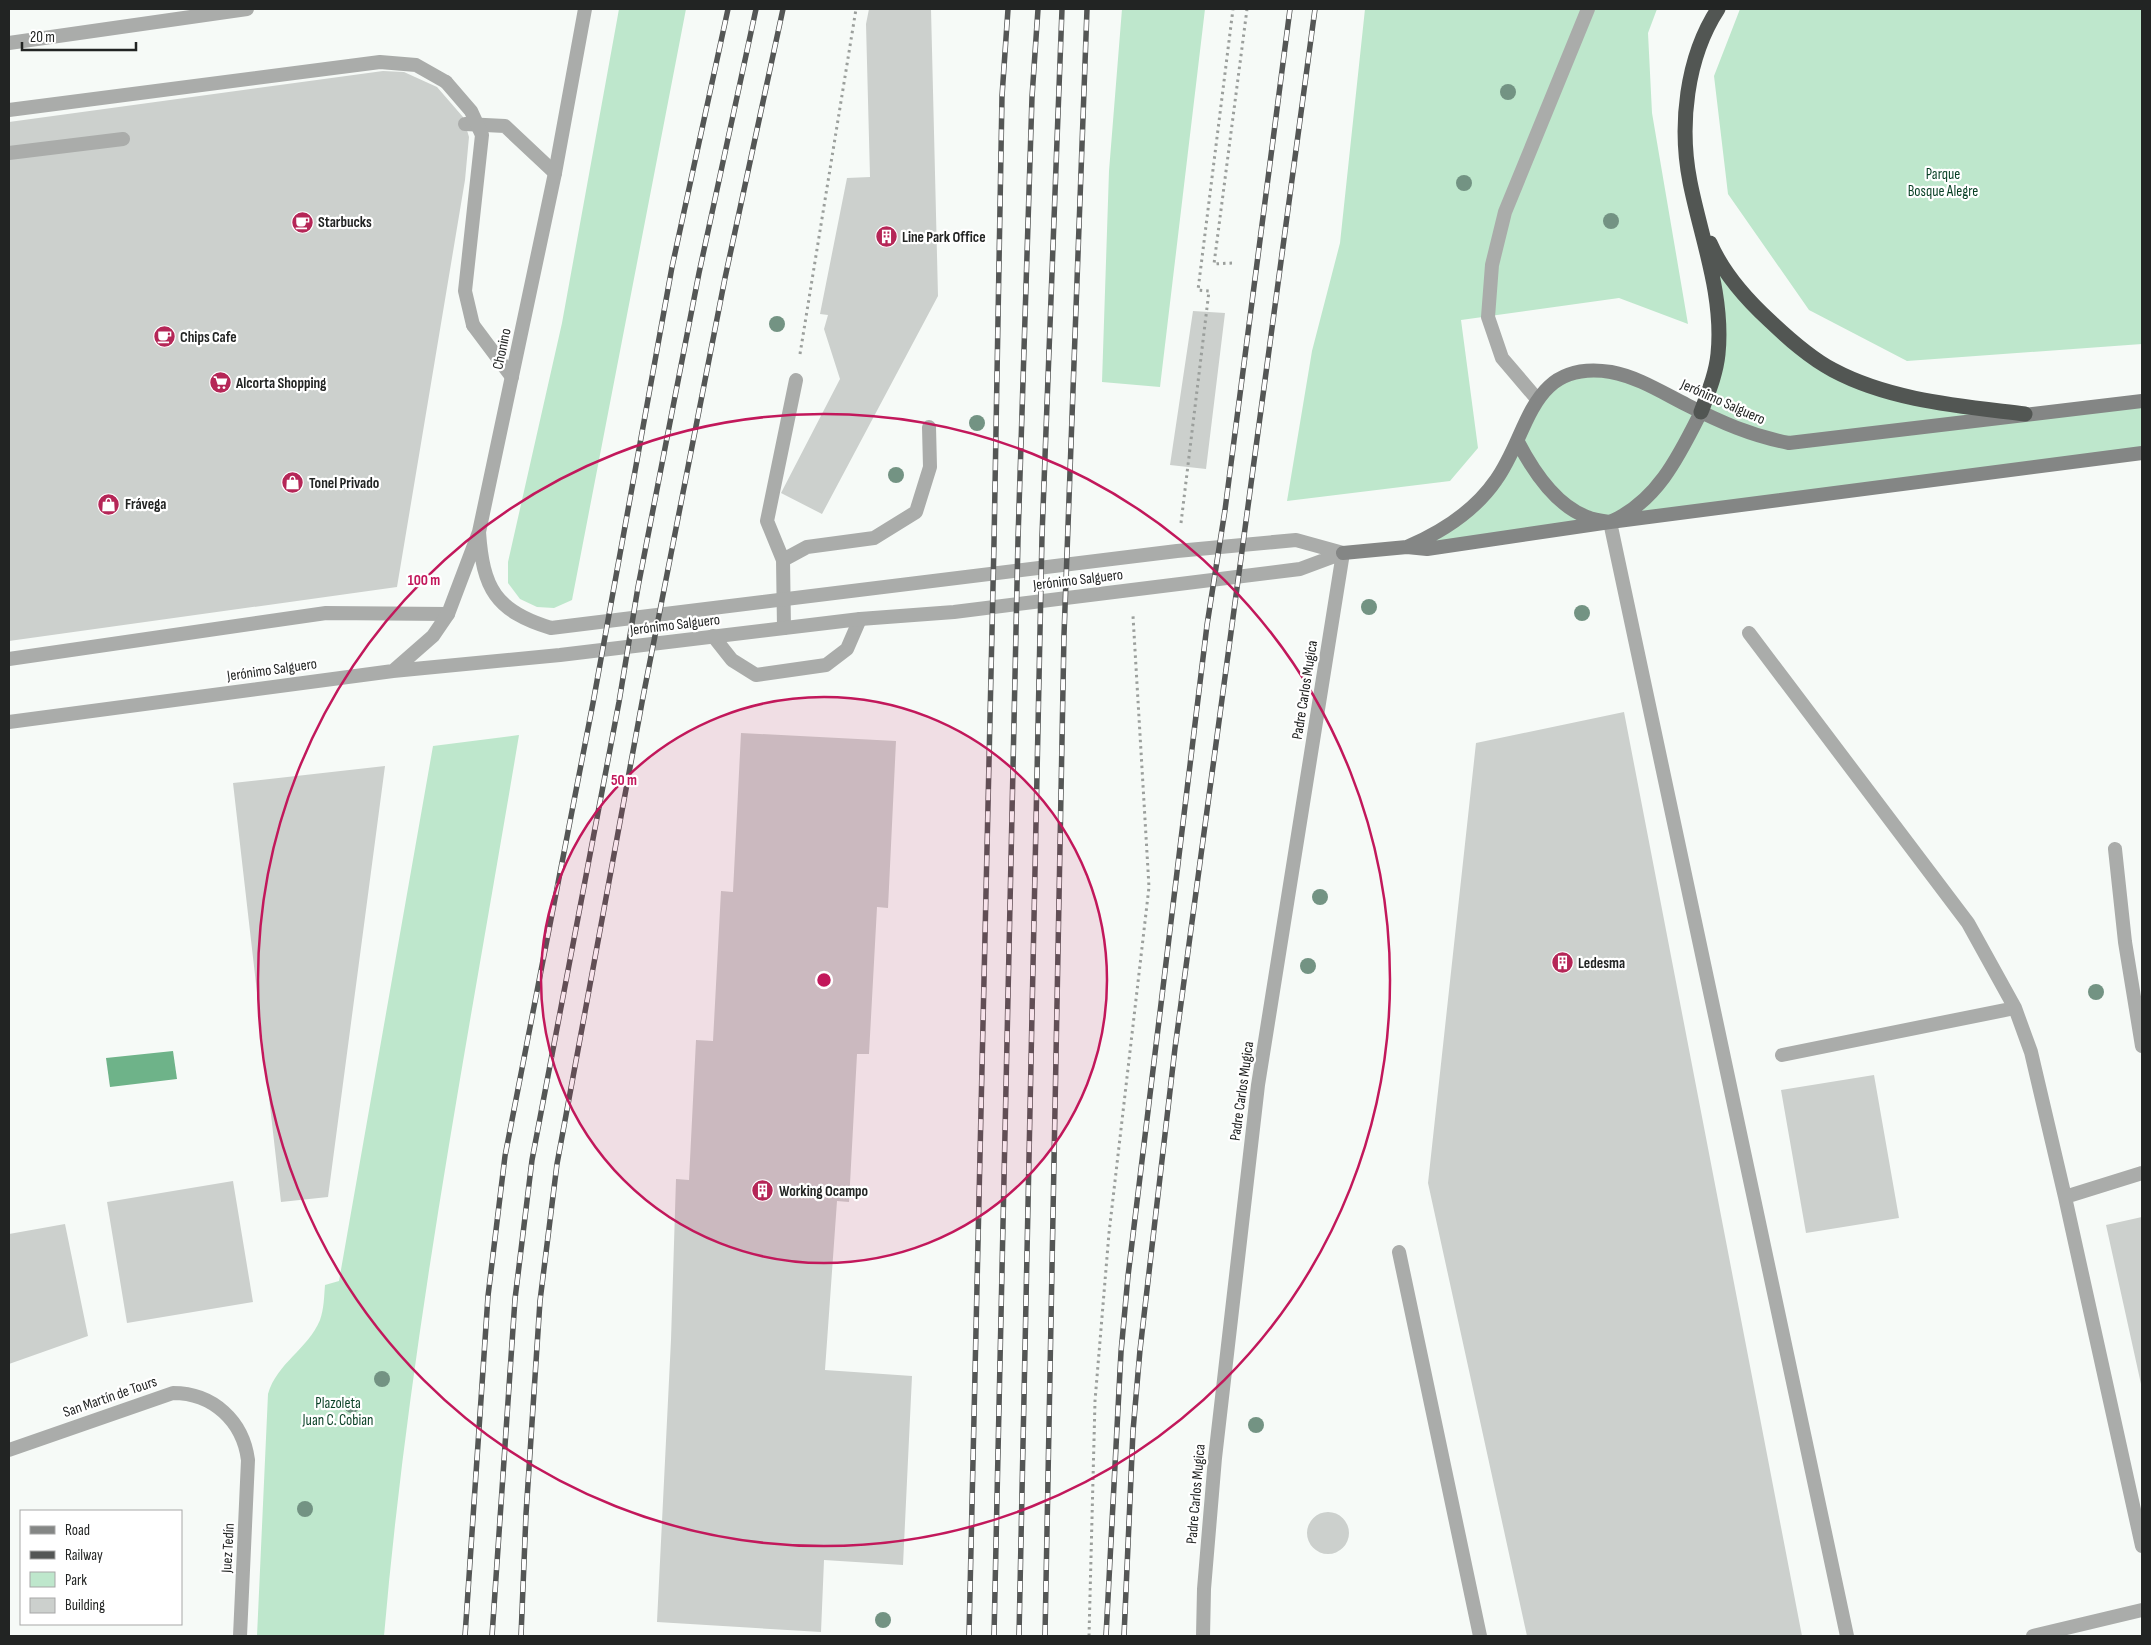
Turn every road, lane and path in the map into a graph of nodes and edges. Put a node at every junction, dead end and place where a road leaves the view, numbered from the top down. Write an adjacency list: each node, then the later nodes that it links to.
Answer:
1 (247, 9): 8 (street)
2 (585, 9): 13 (street, Chonino)
3 (856, 9): 17 (path)
4 (1233, 9): 28 (path)
5 (1247, 9): 15 (path)
6 (1588, 9): 18 (street)
7 (1718, 9): 14 (highway)
8 (9, 43)
9 (9, 110): 16 (street, bridge)
10 (465, 124): 13 (street)
11 (123, 139): 12 (street)
12 (9, 154)
13 (555, 172): 16 (street, Chonino)
14 (1699, 219): 20 (highway); 21 (highway)
15 (1232, 263)
16 (512, 377): 26 (street, Chonino)
17 (796, 380): 30 (street)
18 (1537, 399): 20 (main road, Jerónimo Salguero); 23 (main road, Jerónimo Salguero)
19 (2142, 401): 21 (main road, Jerónimo Salguero)
20 (1701, 412): 21 (main road, Jerónimo Salguero); 25 (main road)
21 (2025, 414)
22 (929, 427): 30 (street)
23 (1518, 442): 25 (main road); 27 (main road, Jerónimo Salguero)
24 (2142, 453): 25 (main road, Jerónimo Salguero)
25 (1610, 522): 27 (main road, Jerónimo Salguero); 56 (street)
26 (479, 532): 32 (street, Jerónimo Salguero); 33 (street, Chonino)
27 (1407, 547): 29 (main road, Jerónimo Salguero)
28 (1177, 551): 29 (street, Jerónimo Salguero); 32 (street, Jerónimo Salguero)
29 (1343, 554): 31 (street, Jerónimo Salguero); 54 (street, Padre Carlos Mugica)
30 (783, 560): 32 (street)
31 (1131, 590): 34 (street, Jerónimo Salguero); 53 (path)
32 (784, 599): 35 (street)
33 (448, 614): 38 (street); 39 (street, Chonino)
34 (860, 619): 35 (street, Jerónimo Salguero); 37 (street)
35 (784, 628): 37 (street, Jerónimo Salguero)
36 (1749, 633): 42 (street)
37 (713, 636): 39 (street, Jerónimo Salguero)
38 (9, 659)
39 (393, 671): 40 (street, Jerónimo Salguero)
40 (9, 722)
41 (2115, 849): 43 (street)
42 (2015, 1008): 44 (street); 46 (street)
43 (2142, 1046)
44 (1782, 1056)
45 (2142, 1172): 46 (street)
46 (2065, 1197): 50 (street)
47 (1399, 1252): 55 (street)
48 (9, 1450): 49 (street, San Martín de Tours)
49 (248, 1460): 52 (street, Juez Tedín)
50 (2142, 1546)
51 (2142, 1610): 57 (street)
52 (240, 1636)
53 (1089, 1636)
54 (1203, 1636)
55 (1480, 1636)
56 (1847, 1636)
57 (2033, 1636)

